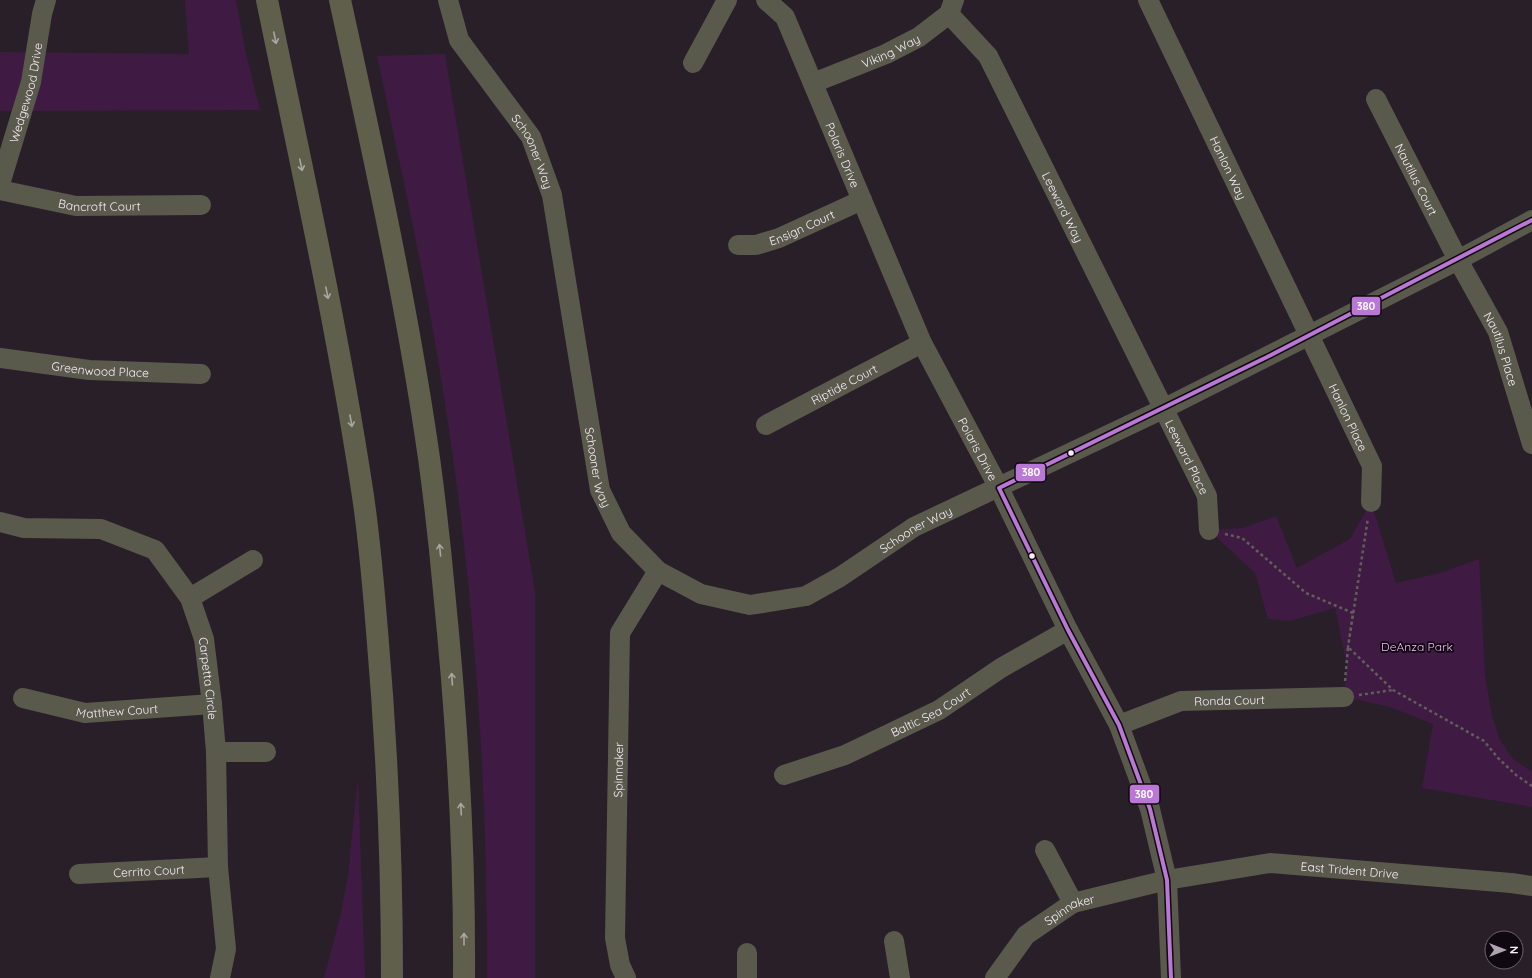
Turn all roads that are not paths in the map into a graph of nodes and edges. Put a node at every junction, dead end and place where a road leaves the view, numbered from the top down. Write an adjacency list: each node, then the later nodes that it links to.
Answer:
1 (46, 0): 12 (street, Wedgewood Drive)
2 (267, 0): 50 (highway, one-way to 50)
3 (340, 0): 51 (highway, one-way to 3)
4 (448, 0): 31 (street, Schooner Way)
5 (727, 0): 9 (street)
6 (766, 0): 10 (street, Polaris Drive)
7 (1148, 0): 19 (street, Hanlon Way)
8 (951, 7): 10 (street, Viking Way); 23 (street, Leeward Way)
9 (693, 63)
10 (813, 83): 14 (street, Polaris Drive)
11 (1376, 98): 18 (street, Nautilus Court)
12 (0, 184)
13 (0, 190): 15 (street, Bancroft Court)
14 (862, 200): 17 (street, Ensign Court); 20 (street, Polaris Drive)
15 (201, 205)
16 (1532, 220): 18 (street, Schooner Way)
17 (738, 245)
18 (1458, 260): 19 (street, Schooner Way); 25 (street, Nautilus Place)
19 (1310, 336): 23 (street, Schooner Way); 27 (street, Hanlon Place)
20 (922, 343): 24 (street, Riptide Court); 26 (street, Polaris Drive)
21 (0, 358): 22 (street, Greenwood Place)
22 (201, 374)
23 (1163, 409): 26 (street, Schooner Way); 29 (street, Leeward Place)
24 (766, 425)
25 (1532, 444)
26 (999, 488): 31 (street, Schooner Way); 33 (street, Polaris Drive)
27 (1371, 502)
28 (0, 522): 32 (street, Carpetta Circle)
29 (1209, 530)
30 (253, 560): 32 (street)
31 (658, 571): 52 (street, Spinnaker)
32 (190, 598): 36 (street, Carpetta Circle)
33 (1068, 630): 37 (street, Polaris Drive); 40 (street, Baltic Sea Court)
34 (23, 698): 36 (street, Matthew Court)
35 (1344, 698): 37 (street, Ronda Court)
36 (212, 704): 38 (street, Carpetta Circle)
37 (1119, 725): 44 (street, Polaris Drive)
38 (216, 752): 39 (street); 42 (street, Carpetta Circle)
39 (266, 752)
40 (784, 775)
41 (1045, 850): 46 (street)
42 (218, 868): 43 (street, Cerrito Court); 49 (street, Carpetta Circle)
43 (79, 874)
44 (1167, 880): 45 (street, East Trident Drive); 46 (street, Spinnaker); 56 (street, Polaris Drive)
45 (1532, 886)
46 (1073, 903): 55 (street, Spinnaker)
47 (894, 941): 54 (street)
48 (747, 953): 53 (street)
49 (220, 978)
50 (392, 978)
51 (464, 978)
52 (626, 978)
53 (747, 978)
54 (900, 978)
55 (995, 978)
56 (1172, 978)

